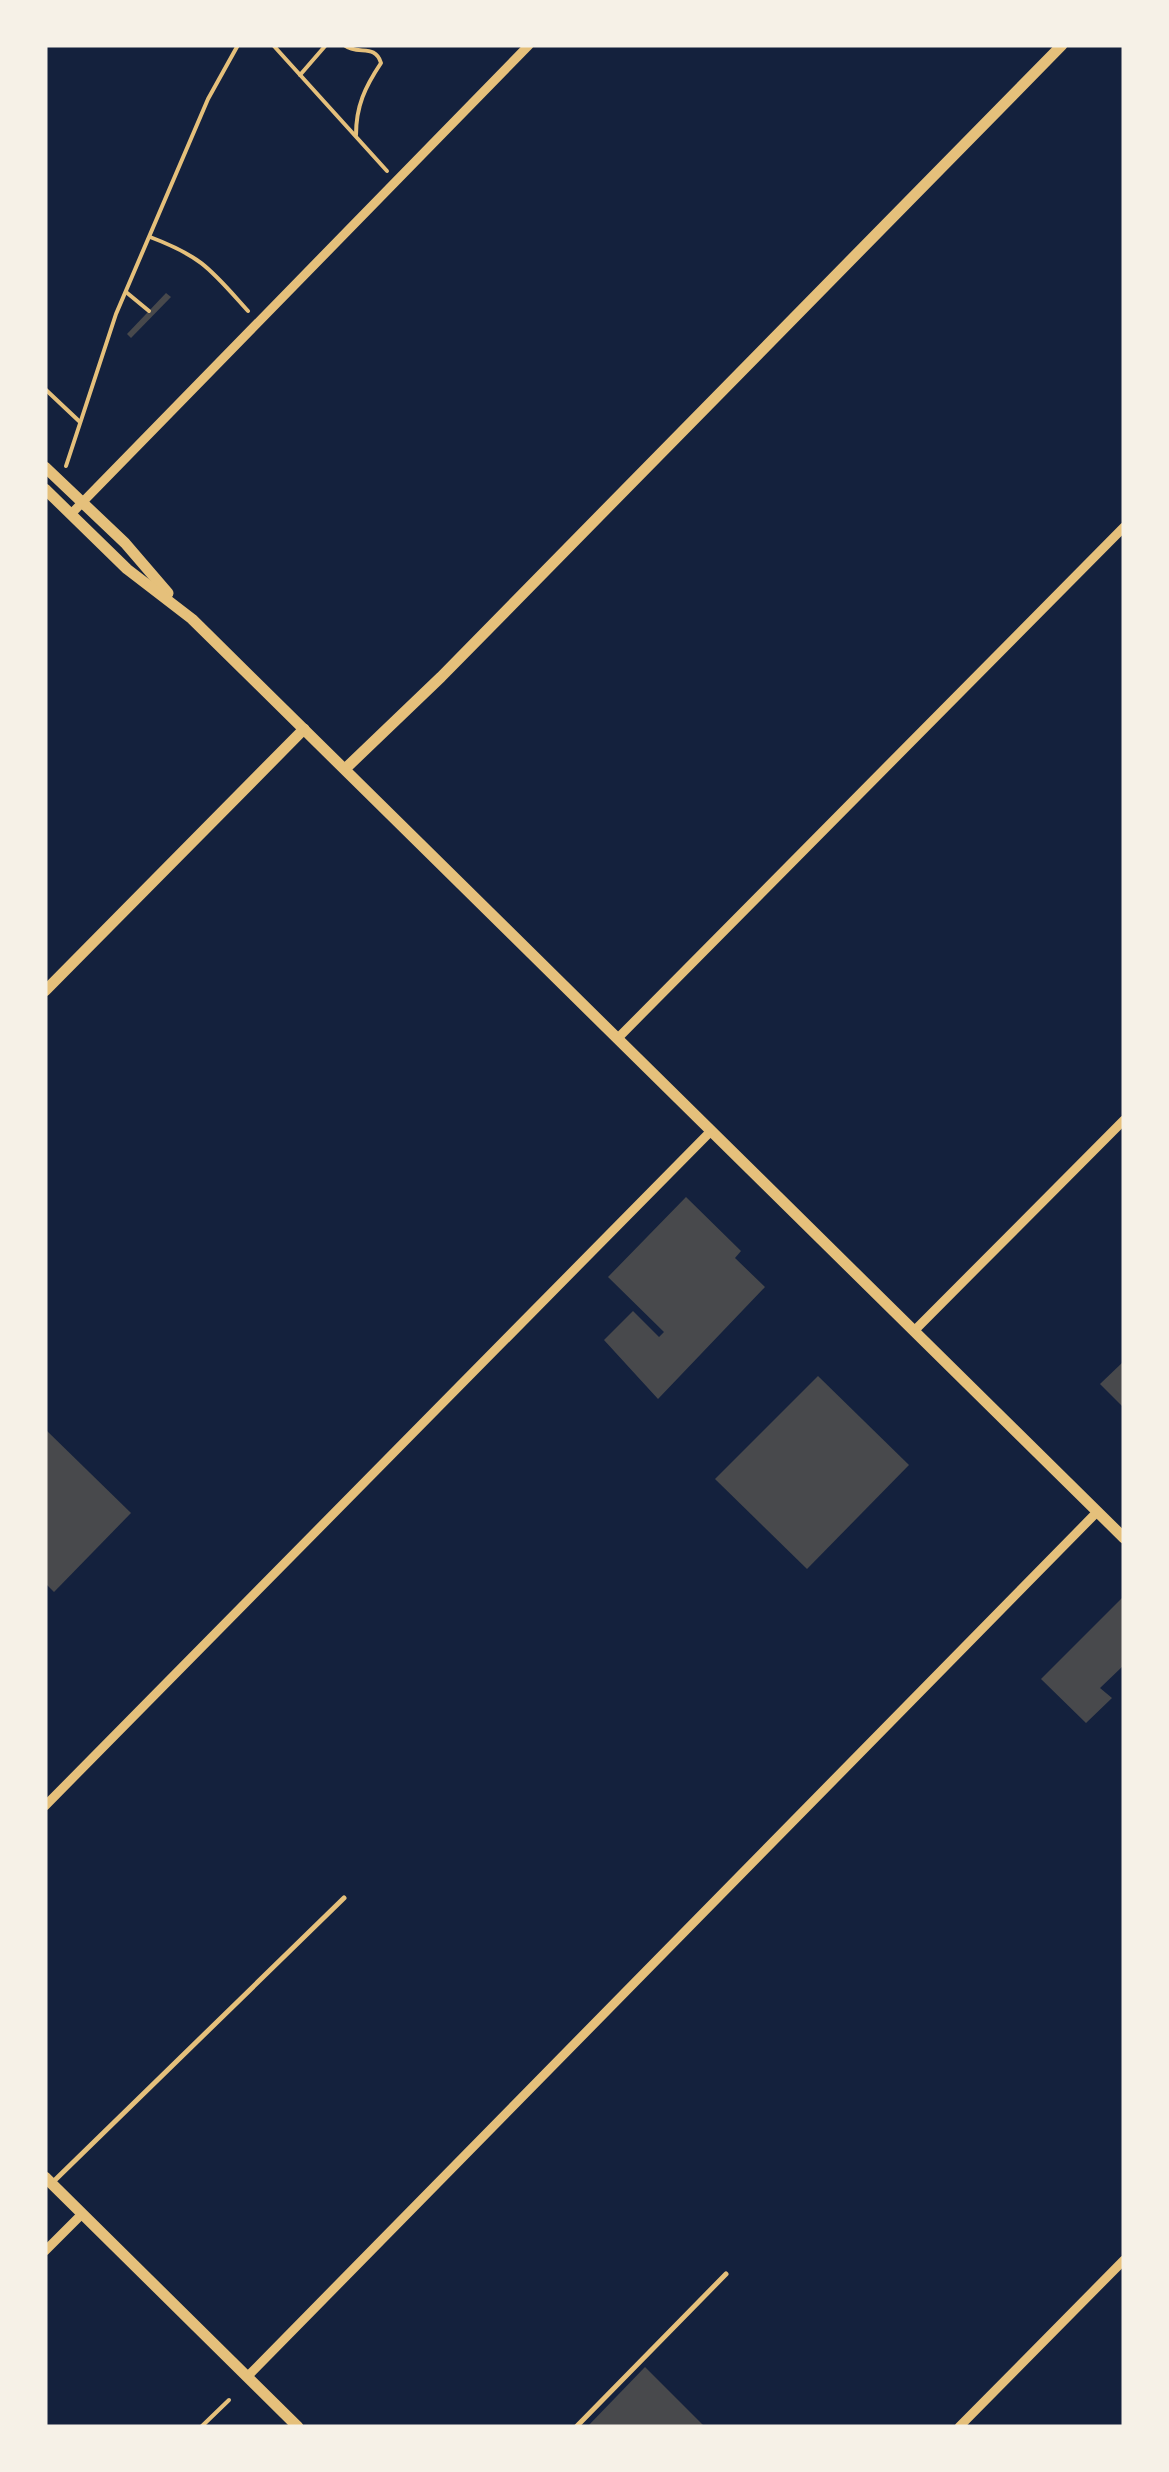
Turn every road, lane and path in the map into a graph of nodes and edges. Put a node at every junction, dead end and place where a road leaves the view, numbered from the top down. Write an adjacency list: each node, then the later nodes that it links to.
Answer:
1 (238, 45): 10 (path)
2 (273, 45): 7 (path)
3 (326, 45): 7 (path)
4 (344, 45): 8 (path)
5 (528, 45): 9 (street)
6 (1062, 45): 24 (street)
7 (300, 76): 8 (path)
8 (356, 136): 9 (path)
9 (396, 182): 13 (street)
10 (150, 236): 11 (path); 13 (path)
11 (126, 292): 12 (path); 15 (path)
12 (149, 311)
13 (258, 322): 19 (street)
14 (45, 390): 15 (path)
15 (80, 422): 17 (path)
16 (45, 468): 19 (street)
17 (65, 470)
18 (45, 489): 20 (street)
19 (83, 501): 20 (street); 22 (street)
20 (71, 514): 22 (street)
21 (1124, 527): 26 (street)
22 (184, 612): 23 (street)
23 (304, 728): 24 (street); 25 (street)
24 (345, 769): 26 (street)
25 (45, 991)
26 (618, 1038): 28 (street)
27 (1124, 1120): 29 (street)
28 (710, 1131): 29 (street); 32 (street)
29 (915, 1330): 30 (street)
30 (1097, 1512): 31 (street); 39 (street)
31 (1124, 1538)
32 (45, 1806)
33 (344, 1898): 34 (lane)
34 (48, 2180): 35 (street)
35 (81, 2215): 36 (street); 39 (street)
36 (45, 2251)
37 (1124, 2260): 44 (street)
38 (726, 2274): 43 (lane)
39 (247, 2377): 42 (street)
40 (229, 2400): 41 (path)
41 (201, 2427)
42 (298, 2427)
43 (576, 2427)
44 (959, 2427)

